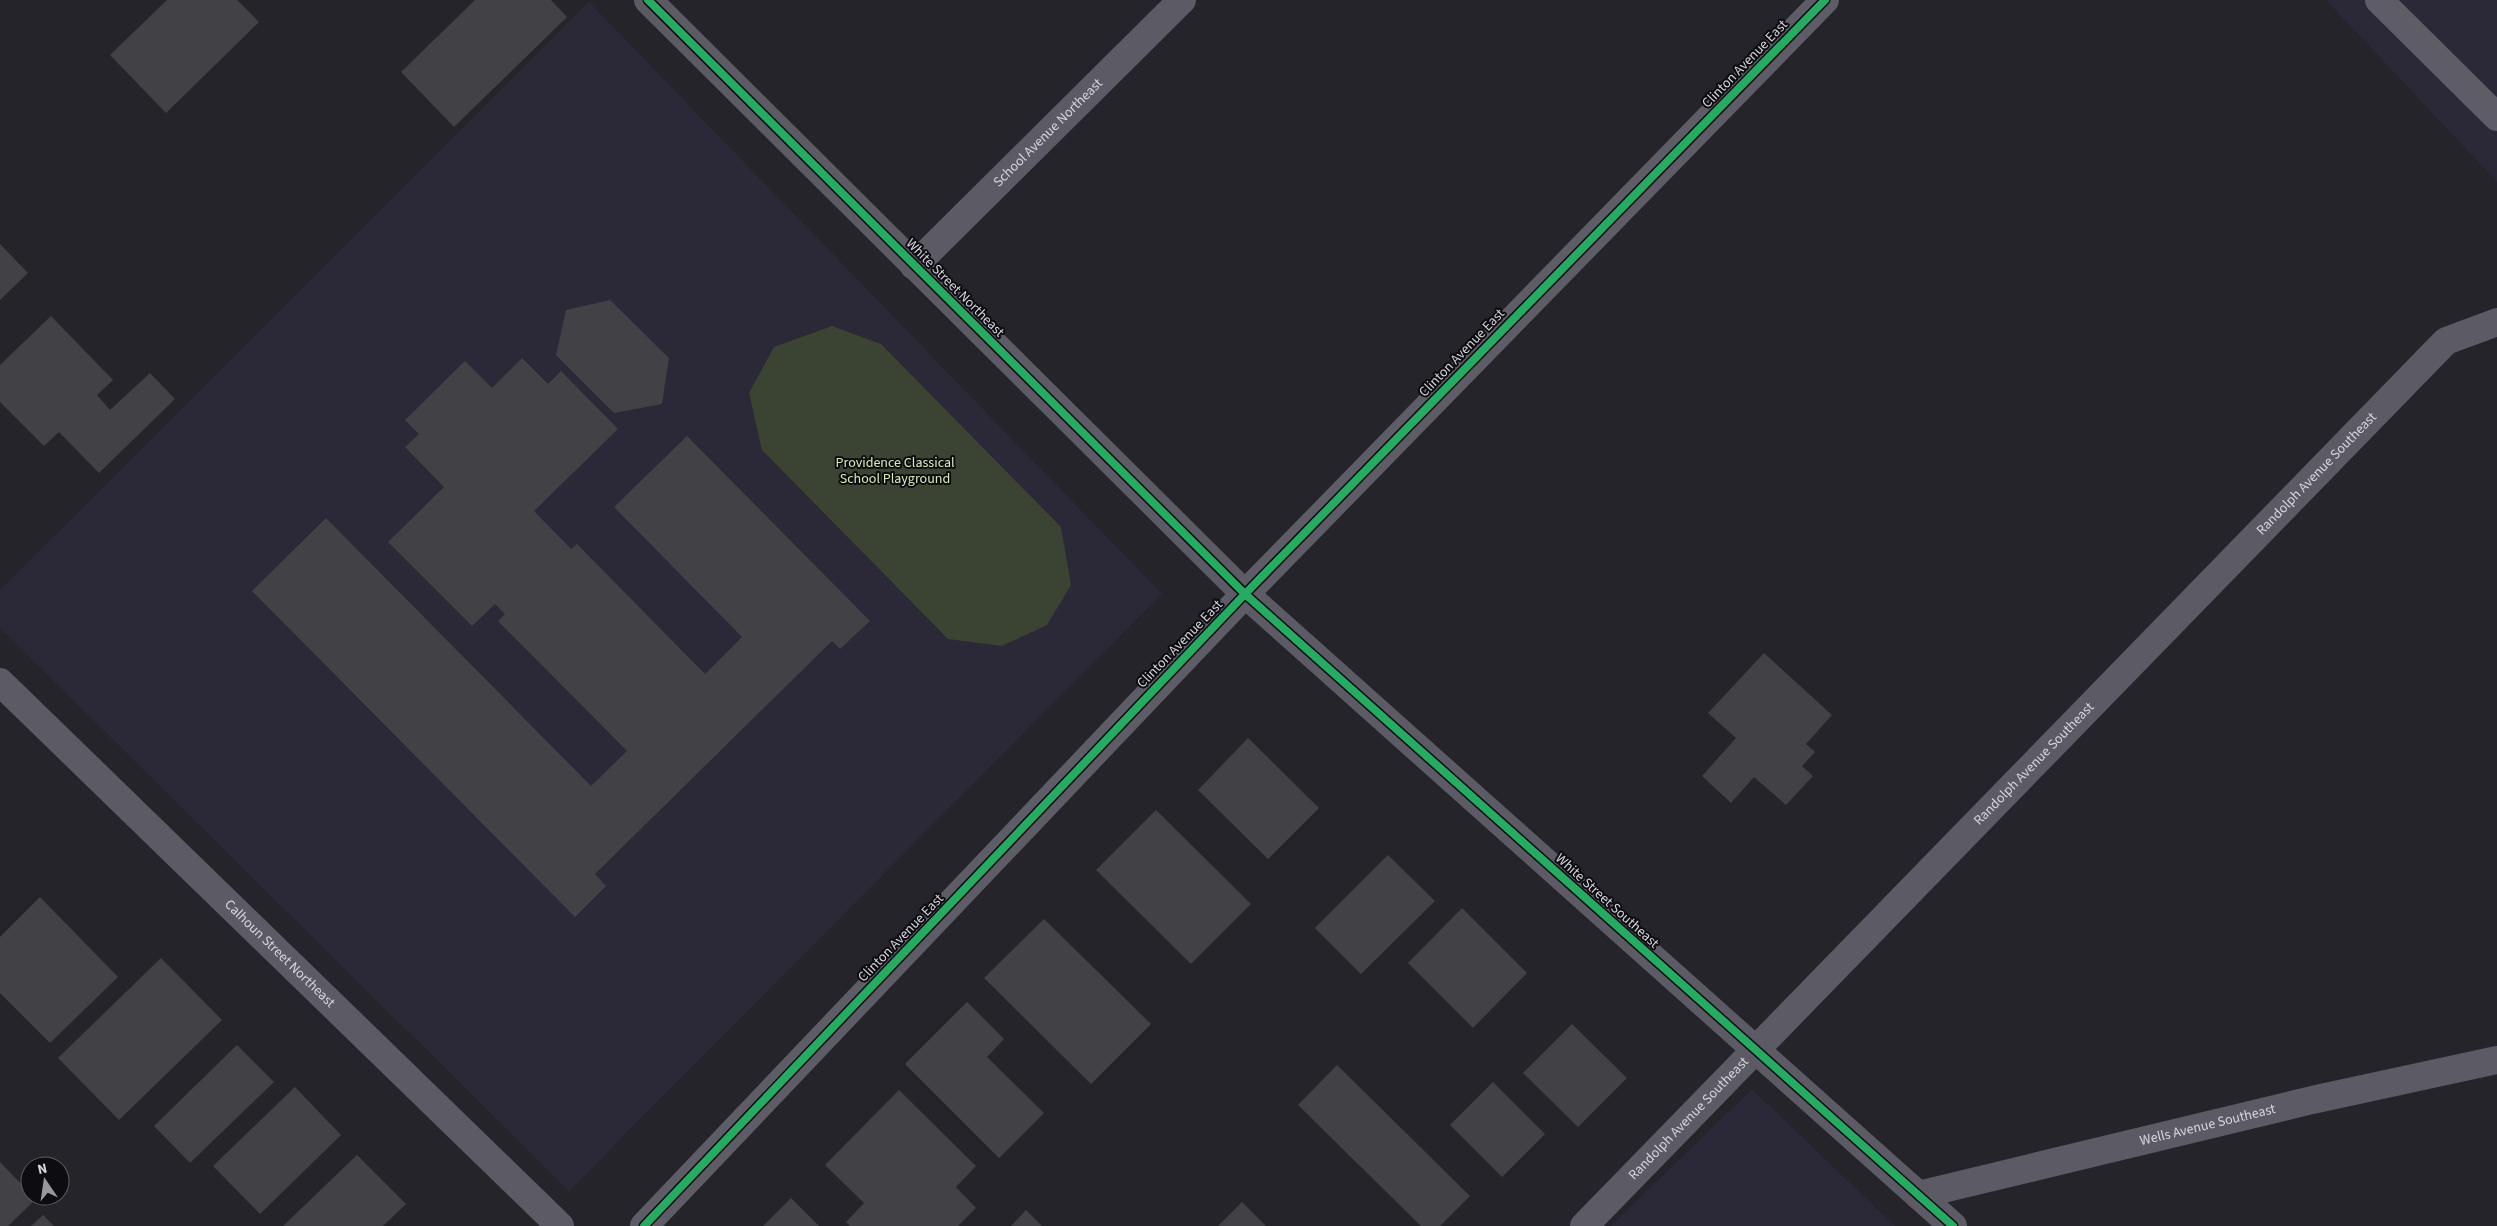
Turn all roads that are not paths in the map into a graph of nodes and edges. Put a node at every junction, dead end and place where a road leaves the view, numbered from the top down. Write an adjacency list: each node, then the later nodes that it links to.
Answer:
1 (648, 0): 6 (street, White Street Northeast)
2 (1182, 0): 6 (street, School Avenue Northeast)
3 (1825, 0): 8 (street, Clinton Avenue East)
4 (2379, 0): 5 (street)
5 (2497, 117)
6 (914, 266): 8 (street, White Street Northeast)
7 (2497, 322): 10 (street, Randolph Avenue Southeast)
8 (1245, 594): 10 (street, White Street Southeast); 14 (street, Clinton Avenue East)
9 (0, 682): 13 (street, Calhoun Street Northeast)
10 (1755, 1050): 12 (street, White Street Southeast); 15 (street, Randolph Avenue Southeast)
11 (2497, 1060): 12 (street, Wells Avenue Southeast)
12 (1918, 1195): 16 (street, White Street Southeast)
13 (560, 1226)
14 (644, 1226)
15 (1584, 1226)
16 (1953, 1226)

